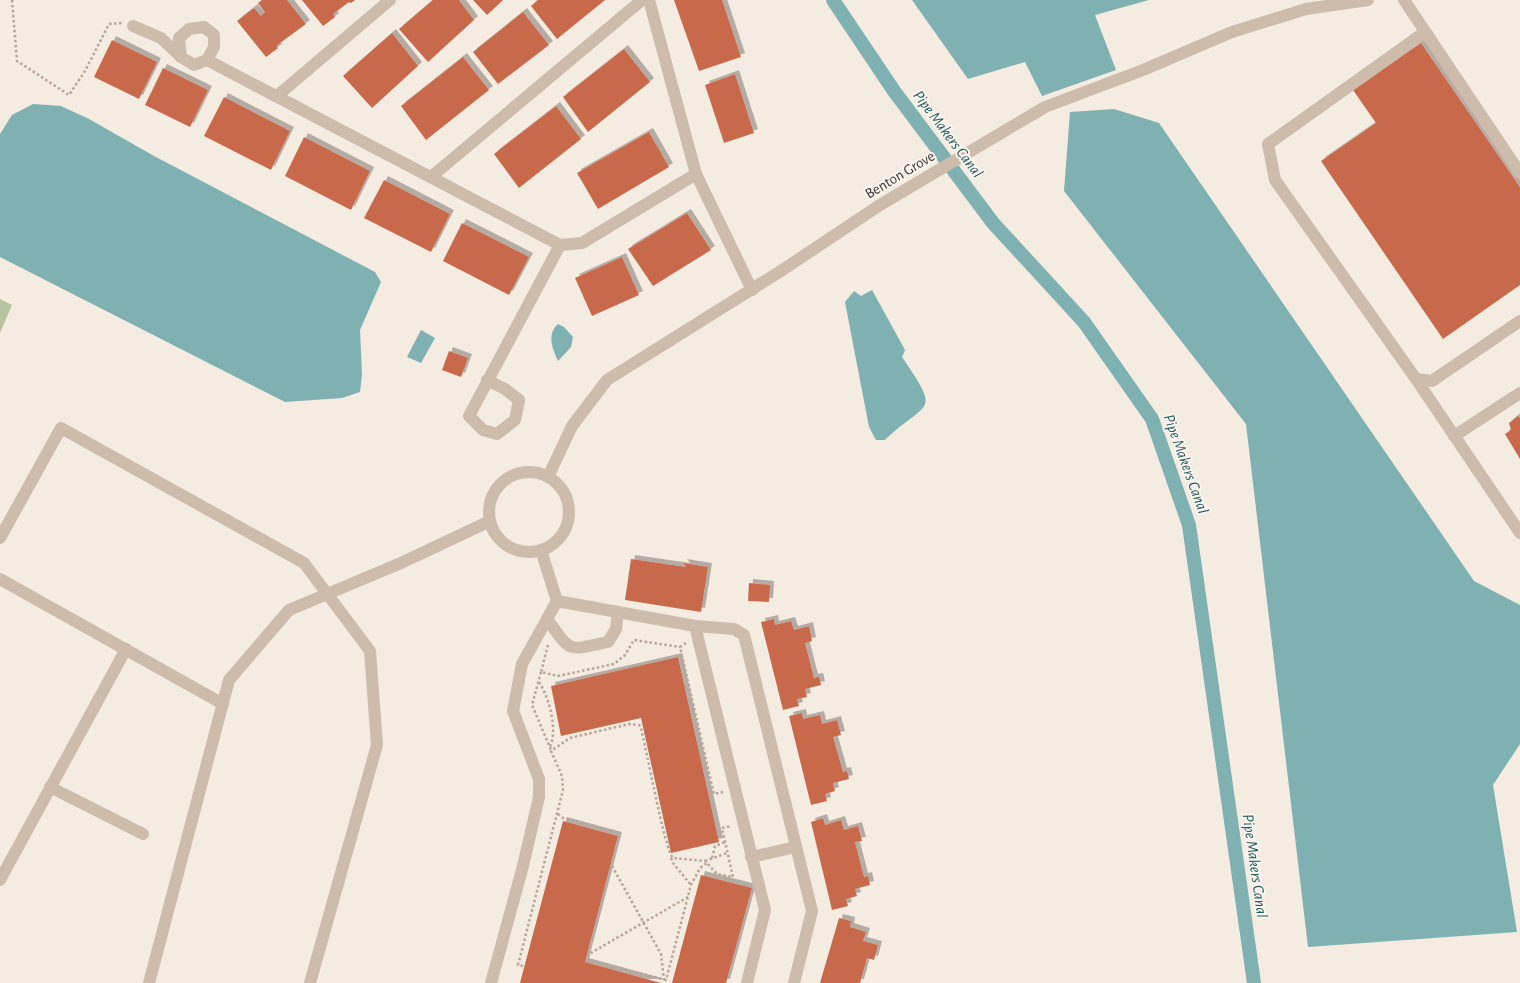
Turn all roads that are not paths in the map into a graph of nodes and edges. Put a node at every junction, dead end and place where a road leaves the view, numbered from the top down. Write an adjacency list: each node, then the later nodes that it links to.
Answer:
1 (390, 0): 10 (street)
2 (642, 0): 13 (street)
3 (649, 0): 12 (street)
4 (1368, 0): 15 (street, Benton Grove)
5 (1404, 0): 7 (street)
6 (133, 26): 8 (street)
7 (1425, 32): 11 (street); 17 (street)
8 (181, 57): 9 (street); 9 (street)
9 (207, 60): 10 (street)
10 (277, 96): 13 (street)
11 (1520, 173)
12 (696, 174): 14 (street); 15 (street)
13 (431, 177): 14 (street)
14 (560, 245): 18 (street)
15 (752, 290): 21 (street, Benton Grove)
16 (1520, 321): 17 (street)
17 (1416, 379): 20 (street)
18 (487, 380)
19 (1520, 393): 20 (street)
20 (1454, 436): 23 (street)
21 (548, 477): 22 (street); 25 (street)
22 (490, 521): 25 (street); 27 (street)
23 (1520, 533)
24 (0, 538): 27 (street)
25 (541, 550): 28 (street)
26 (0, 579): 32 (street)
27 (328, 594): 33 (street); 40 (street)
28 (557, 601): 29 (street); 30 (street)
29 (618, 612): 30 (street); 31 (street)
30 (547, 619): 41 (street)
31 (696, 631): 36 (street); 37 (street)
32 (126, 649): 33 (street); 34 (street)
33 (223, 704): 39 (street)
34 (50, 788): 35 (street); 38 (street)
35 (143, 834)
36 (796, 847): 37 (street); 43 (street)
37 (751, 858): 42 (street)
38 (0, 880)
39 (149, 983)
40 (310, 983)
41 (491, 983)
42 (747, 983)
43 (794, 983)

